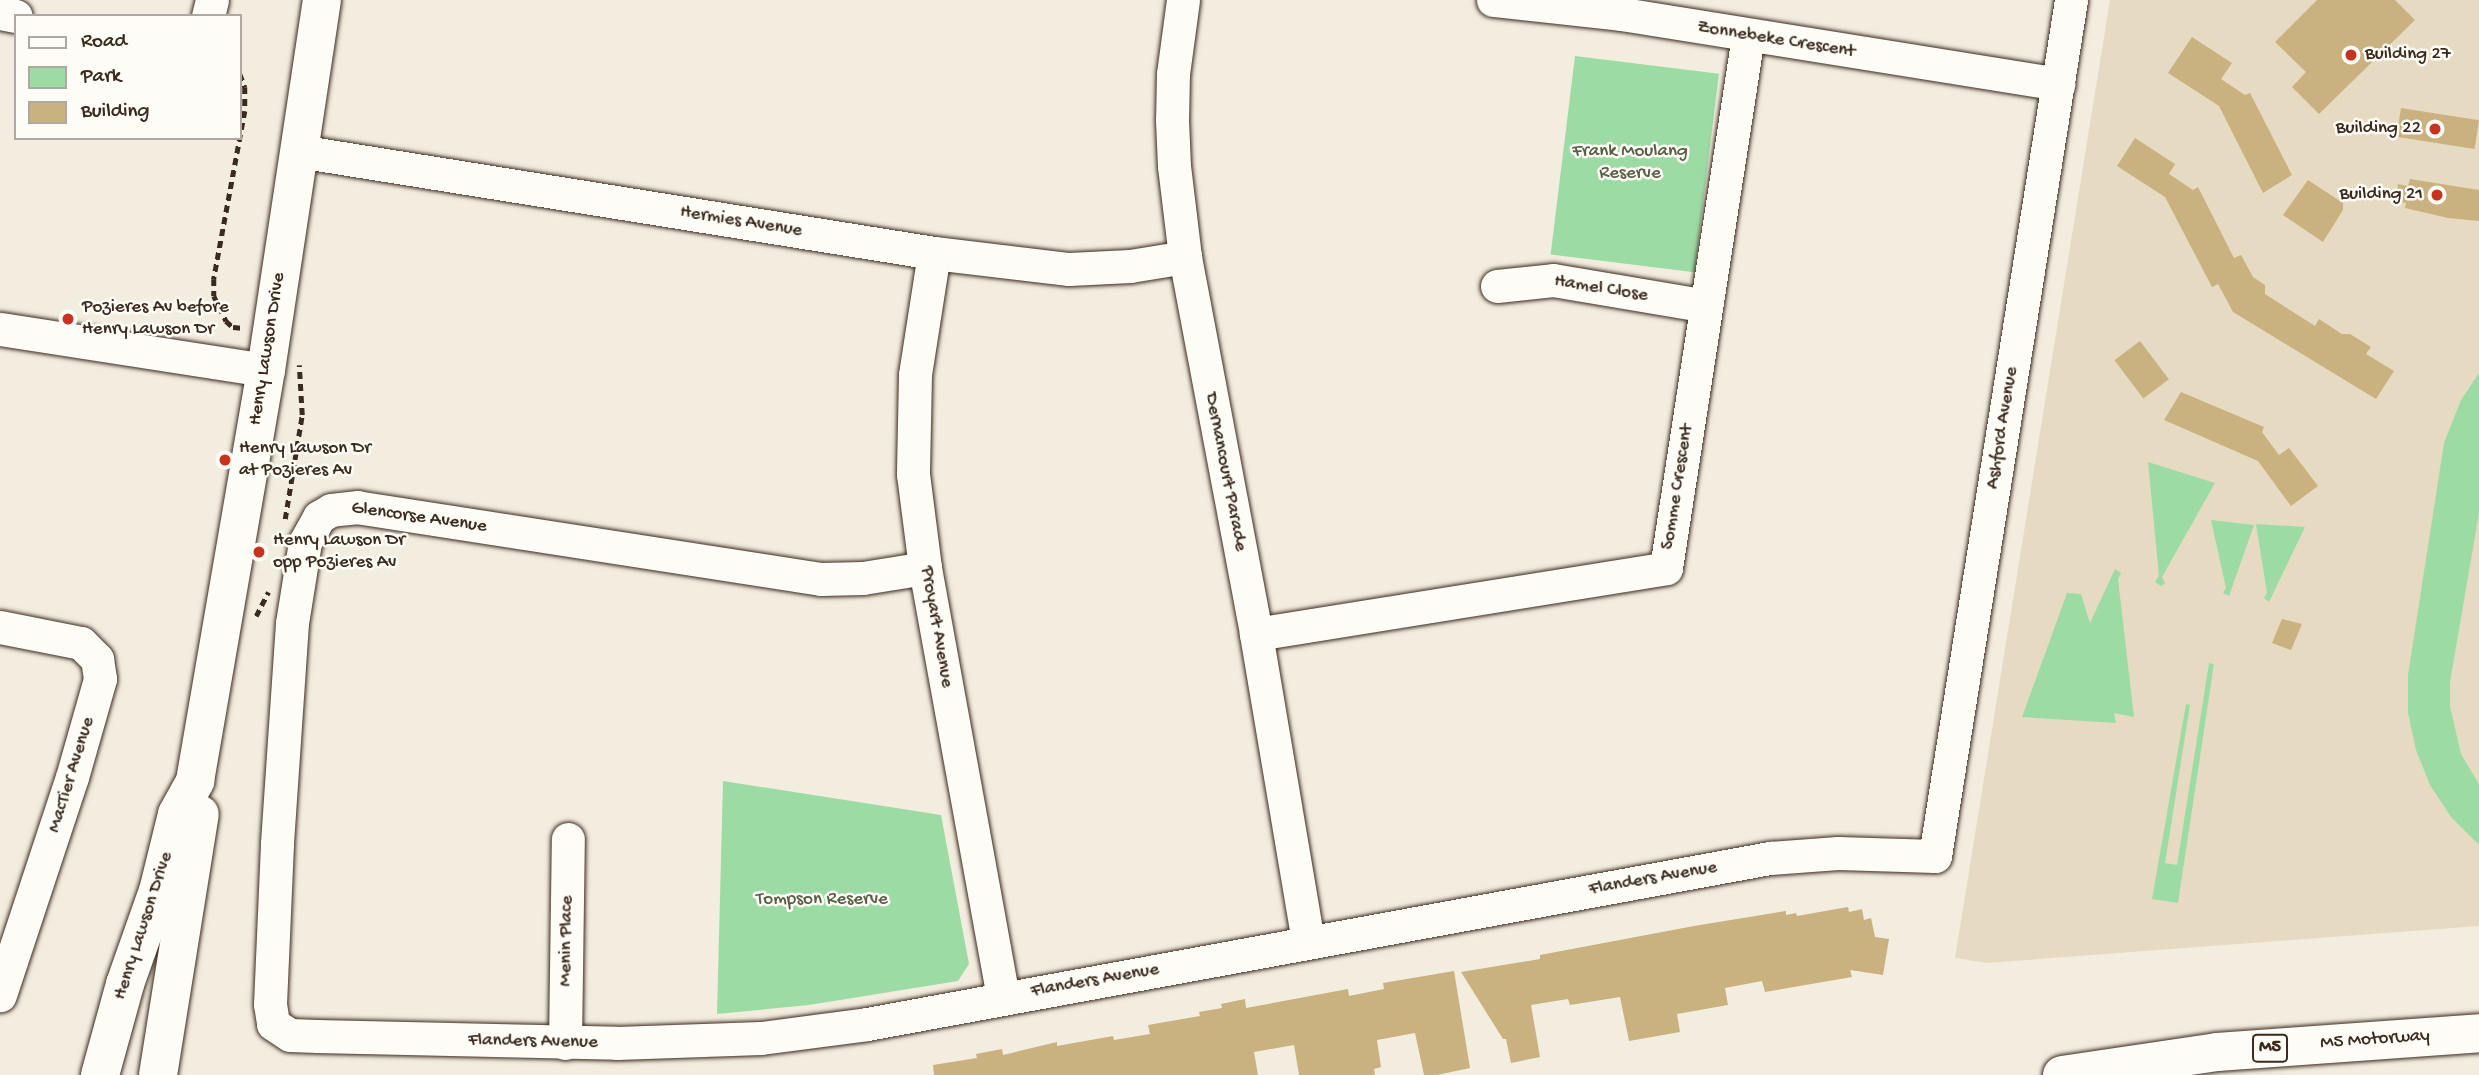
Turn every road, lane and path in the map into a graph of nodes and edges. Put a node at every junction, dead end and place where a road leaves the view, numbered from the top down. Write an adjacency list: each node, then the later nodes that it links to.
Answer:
1 (322, 0): 10 (main road, Henry Lawson Drive)
2 (1183, 0): 12 (street, Dernancourt Parade)
3 (1493, 0): 5 (street, Zonnebeke Crescent)
4 (2071, 0): 7 (street, Ashford Avenue)
5 (1748, 36): 7 (street, Zonnebeke Crescent); 14 (street, Somme Crescent)
6 (242, 82): 8 (path)
7 (2058, 84): 26 (street, Ashford Avenue)
8 (242, 122)
9 (239, 140): 16 (path)
10 (298, 151): 11 (street, Hermies Avenue); 17 (main road, Henry Lawson Drive)
11 (934, 253): 12 (street, Hermies Avenue); 19 (street, Proyart Avenue)
12 (1185, 257): 23 (street, Dernancourt Parade)
13 (1497, 286): 14 (street, Hamel Close)
14 (1706, 306): 23 (street, Somme Crescent)
15 (0, 328): 17 (street)
16 (240, 328)
17 (282, 367): 18 (path); 24 (main road, Henry Lawson Drive)
18 (284, 527)
19 (925, 568): 29 (street, Proyart Avenue); 30 (street, Glencorse Avenue)
20 (271, 586): 21 (path)
21 (254, 623)
22 (0, 627): 28 (street, MacTier Avenue)
23 (1256, 634): 27 (street, Dernancourt Parade)
24 (195, 781): 33 (main road, Henry Lawson Drive); 34 (main road, Henry Lawson Drive)
25 (568, 839): 32 (street, Menin Place)
26 (1935, 856): 27 (street, Flanders Avenue)
27 (1308, 942): 29 (street, Flanders Avenue)
28 (1, 992)
29 (1003, 998): 32 (street, Flanders Avenue)
30 (270, 1004): 32 (street, Flanders Avenue)
31 (2479, 1032): 35 (main road, M5 Motorway / M5)
32 (565, 1042)
33 (100, 1075)
34 (158, 1075)
35 (2062, 1075)

